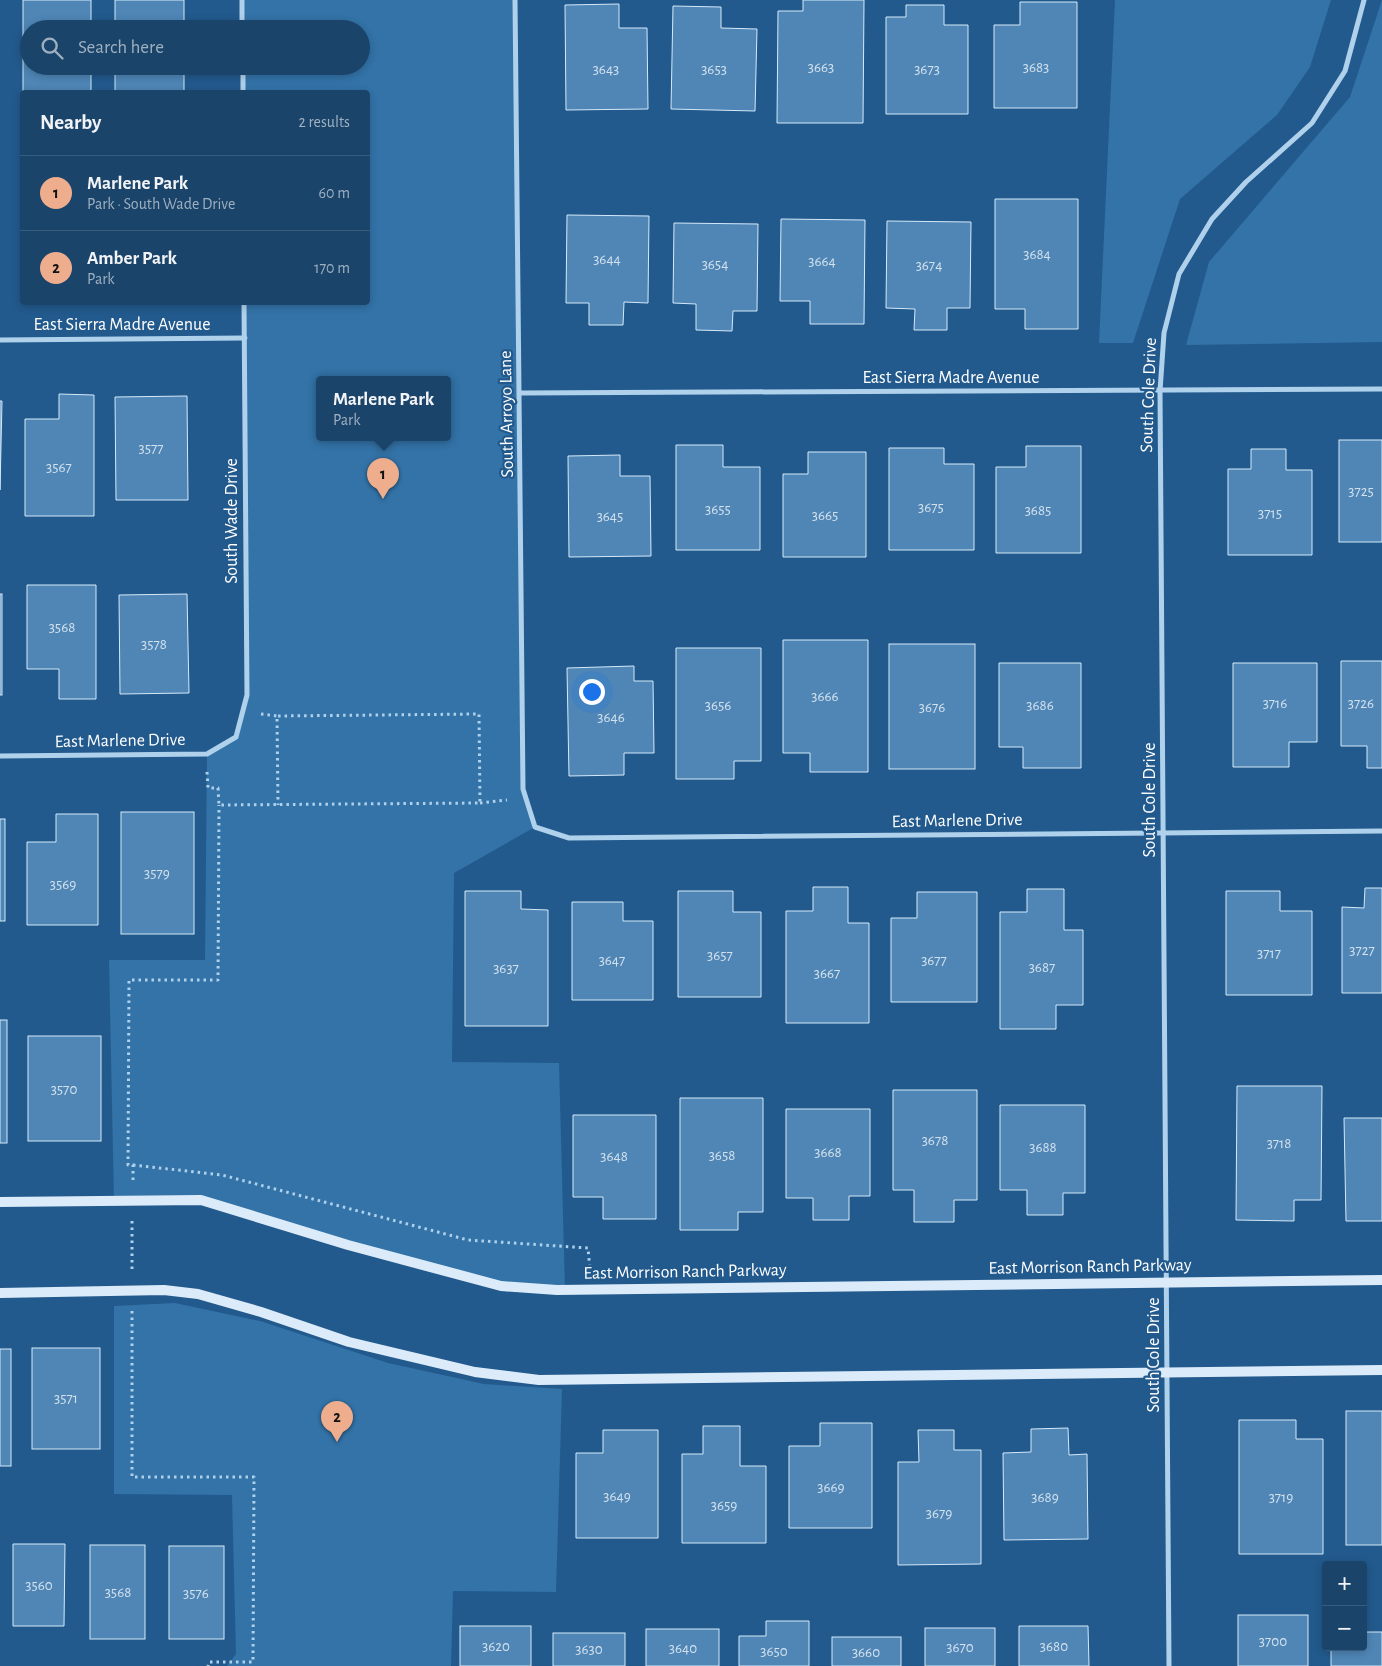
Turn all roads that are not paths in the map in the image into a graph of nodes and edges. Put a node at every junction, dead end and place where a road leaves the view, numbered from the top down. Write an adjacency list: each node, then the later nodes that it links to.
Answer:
1 (242, 0): 4 (street)
2 (515, 0): 12 (street, South Arroyo Lane)
3 (1364, 0): 11 (street, South Cole Drive)
4 (242, 20)
5 (243, 75): 6 (street)
6 (243, 90)
7 (244, 305): 8 (street, South Wade Drive)
8 (245, 338): 9 (street, East Sierra Madre Avenue); 13 (street, South Wade Drive)
9 (0, 340)
10 (1382, 389): 11 (street, East Sierra Madre Avenue)
11 (1160, 391): 12 (street, East Sierra Madre Avenue); 17 (street, South Cole Drive)
12 (521, 393): 15 (street, South Arroyo Lane)
13 (236, 737): 14 (street, East Marlene Drive)
14 (0, 756)
15 (534, 827): 17 (street, East Marlene Drive)
16 (1382, 831): 17 (street, East Marlene Drive)
17 (1164, 832): 20 (street, South Cole Drive)
18 (0, 1202): 20 (street, East Morrison Ranch Parkway)
19 (1382, 1280): 20 (street, East Morrison Ranch Parkway)
20 (1168, 1282): 23 (street, South Cole Drive)
21 (0, 1294): 23 (street)
22 (1382, 1370): 23 (street)
23 (1168, 1372): 24 (street, South Cole Drive)
24 (1168, 1666)

